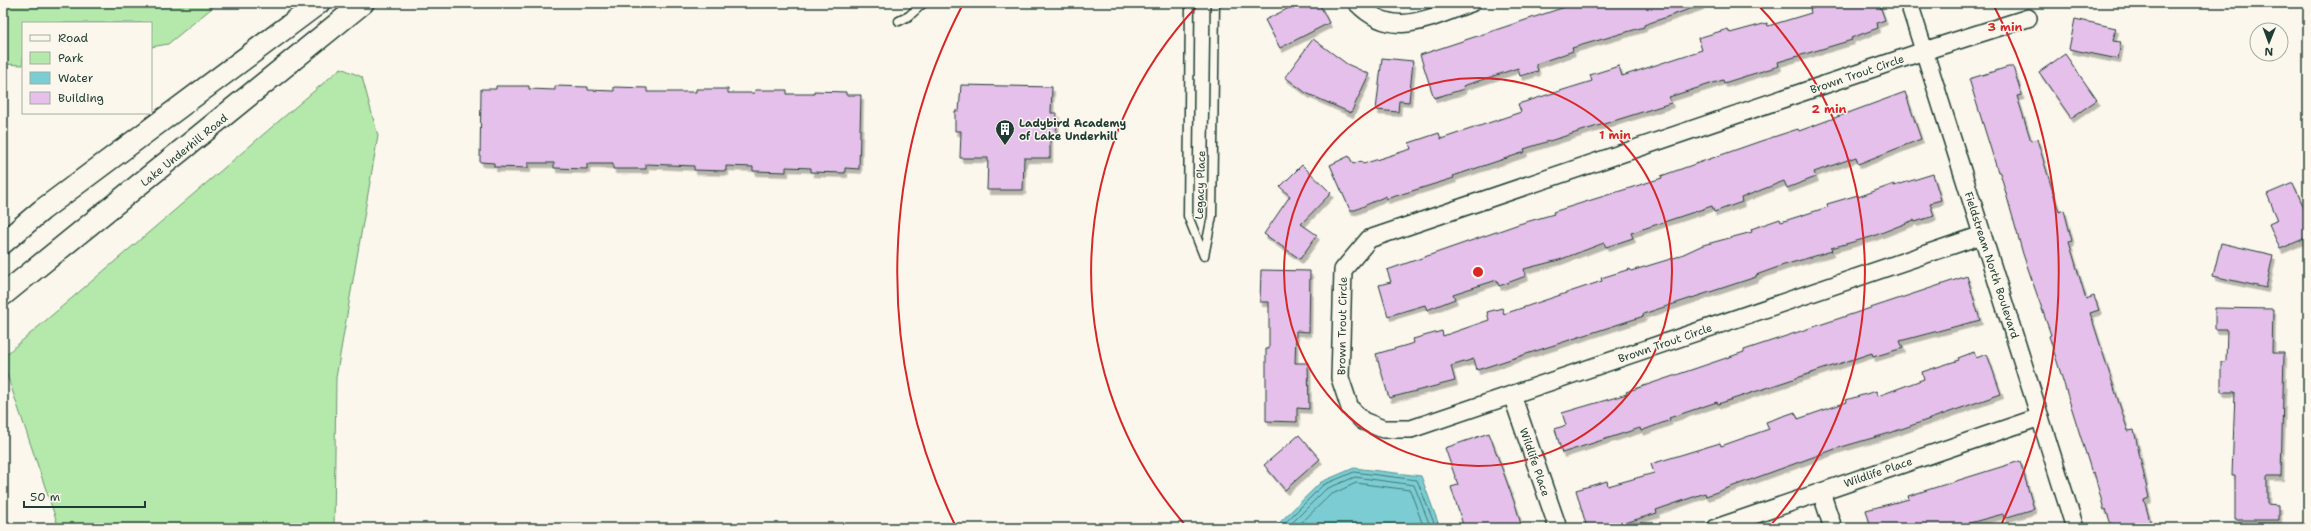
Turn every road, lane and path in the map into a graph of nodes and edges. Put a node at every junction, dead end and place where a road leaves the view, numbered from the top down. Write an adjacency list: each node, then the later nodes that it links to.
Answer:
1 (319, 3): 13 (street)
2 (363, 3): 14 (street, Lake Underhill Road)
3 (923, 3): 10 (lane)
4 (1190, 3): 5 (lane, Legacy Place)
5 (1215, 3)
6 (1357, 3): 7 (street)
7 (1471, 3)
8 (1909, 3): 11 (street, Fieldstream North Boulevard)
9 (2028, 18): 11 (street, Brown Trout Circle)
10 (900, 21)
11 (1924, 51): 12 (street, Fieldstream North Boulevard); 15 (street, Brown Trout Circle)
12 (1982, 235): 15 (street, Brown Trout Circle); 16 (street, Fieldstream North Boulevard)
13 (7, 238)
14 (3, 295)
15 (1512, 396): 18 (street, Wildlife Place)
16 (2040, 417): 17 (street, Wildlife Place); 21 (street, Fieldstream North Boulevard)
17 (1821, 492): 19 (street, Wildlife Place); 20 (street)
18 (1558, 528)
19 (1716, 528)
20 (1833, 528)
21 (2075, 528)

